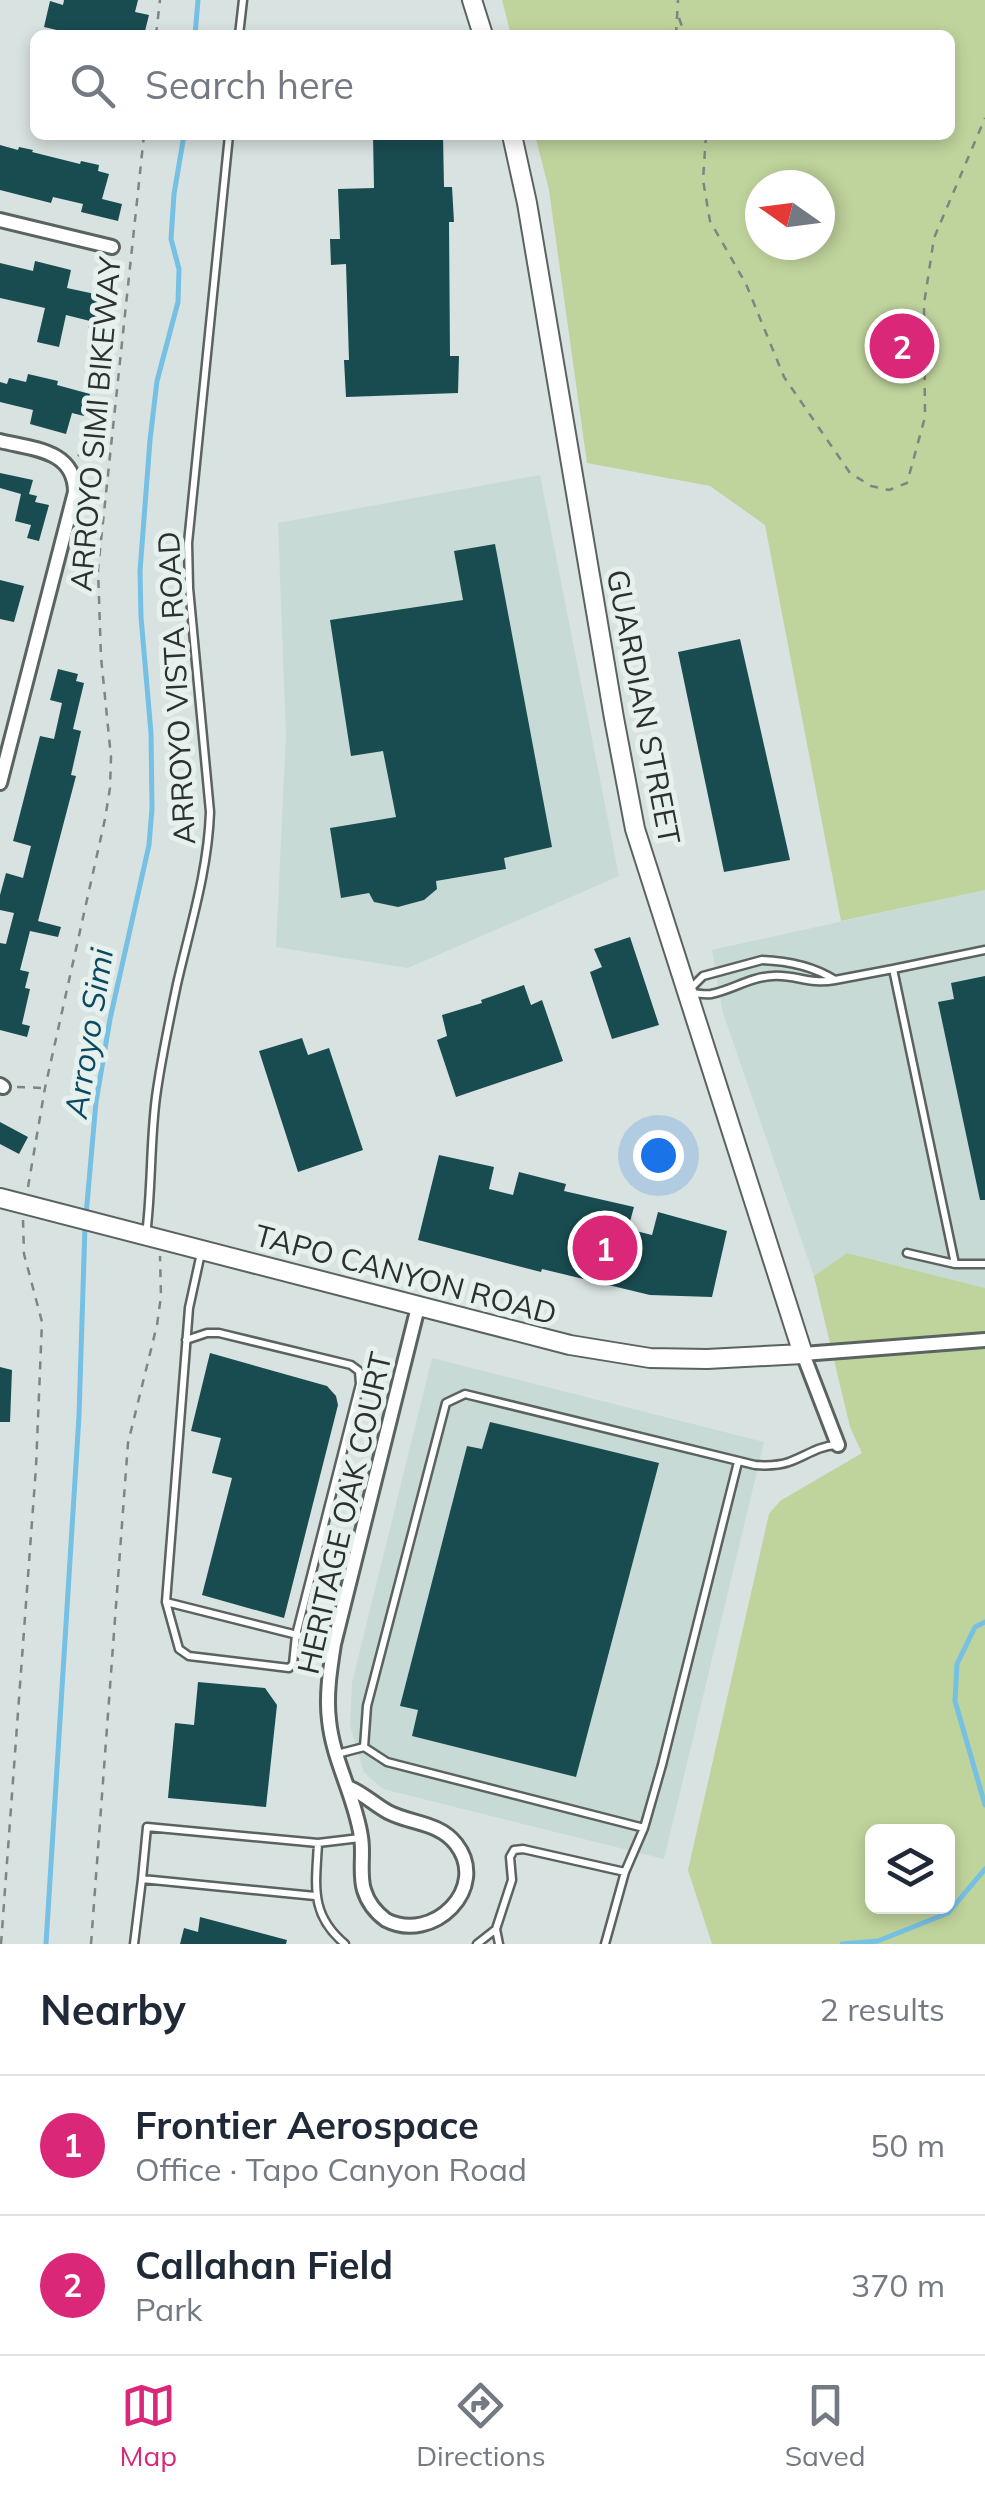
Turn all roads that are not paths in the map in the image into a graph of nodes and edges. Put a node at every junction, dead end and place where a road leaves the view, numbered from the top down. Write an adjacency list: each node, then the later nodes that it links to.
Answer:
1 (243, 0): 3 (lane)
2 (472, 0): 4 (street)
3 (240, 30)
4 (481, 30)
5 (228, 140): 16 (lane, ARROYO VISTA ROAD)
6 (513, 140): 14 (street, GUARDIAN STREET)
7 (0, 220): 8 (street)
8 (112, 247)
9 (0, 441): 10 (street)
10 (0, 783)
11 (985, 950): 12 (lane)
12 (892, 969): 13 (lane); 19 (lane)
13 (834, 980): 14 (lane); 14 (lane)
14 (687, 992): 24 (street, GUARDIAN STREET)
15 (0, 1198): 16 (street, TAPO CANYON ROAD)
16 (146, 1235): 17 (street, TAPO CANYON ROAD)
17 (202, 1249): 21 (street, TAPO CANYON ROAD); 22 (lane)
18 (907, 1253): 19 (lane)
19 (954, 1264): 20 (lane)
20 (985, 1264)
21 (418, 1307): 24 (street, TAPO CANYON ROAD); 29 (street, HERITAGE OAK COURT)
22 (186, 1340): 27 (lane); 28 (lane)
23 (985, 1340): 24 (street)
24 (803, 1354): 25 (street, GUARDIAN STREET)
25 (838, 1445): 26 (lane)
26 (738, 1462): 30 (lane); 33 (lane)
27 (166, 1602): 28 (lane); 28 (lane)
28 (296, 1634): 29 (lane)
29 (334, 1644): 31 (street, HERITAGE OAK COURT)
30 (364, 1747): 31 (lane); 33 (lane)
31 (335, 1755): 32 (street, HERITAGE OAK COURT)
32 (350, 1788): 34 (street, HERITAGE OAK COURT); 34 (street, HERITAGE OAK COURT)
33 (644, 1828): 36 (lane)
34 (361, 1838): 35 (lane)
35 (318, 1843): 37 (lane); 38 (lane)
36 (624, 1872): 39 (lane); 44 (lane)
37 (142, 1879): 38 (lane); 40 (lane)
38 (315, 1896): 41 (lane)
39 (496, 1929): 42 (lane); 43 (lane)
40 (134, 1944)
41 (345, 1944)
42 (477, 1944)
43 (499, 1944)
44 (605, 1944)

